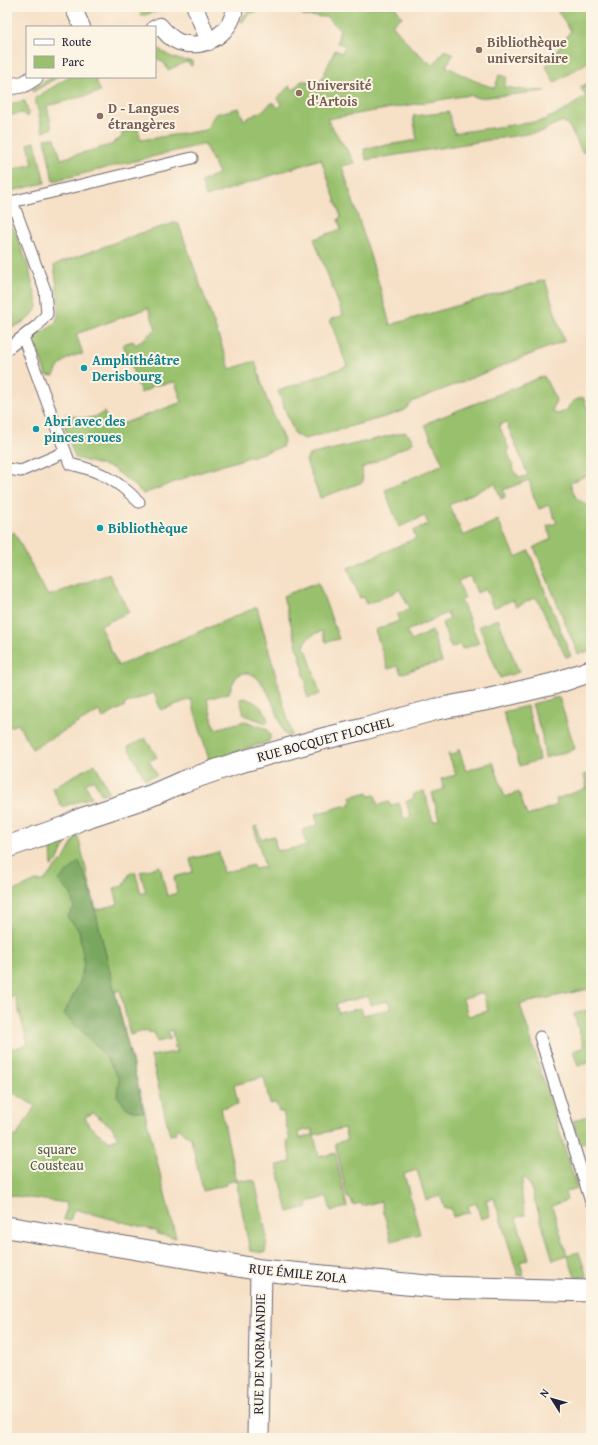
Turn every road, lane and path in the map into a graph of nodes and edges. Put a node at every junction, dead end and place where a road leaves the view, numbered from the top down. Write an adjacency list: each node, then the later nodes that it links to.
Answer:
1 (73, 7): 4 (street)
2 (194, 7): 6 (street)
3 (236, 7): 6 (street)
4 (82, 26)
5 (156, 28): 6 (street)
6 (209, 42)
7 (33, 78): 8 (street)
8 (7, 87)
9 (192, 158): 10 (lane)
10 (10, 202): 11 (lane)
11 (23, 337): 12 (lane); 13 (lane)
12 (7, 350)
13 (65, 452): 14 (lane); 15 (lane)
14 (7, 469)
15 (139, 502)
16 (591, 671): 17 (street, RUE BOCQUET FLOCHEL)
17 (65, 827): 18 (street, RUE BOCQUET FLOCHEL); 19 (street, RUE BOCQUET FLOCHEL)
18 (7, 847)
19 (7, 861)
20 (540, 1037): 21 (lane)
21 (591, 1202)
22 (7, 1227): 23 (street, RUE ÉMILE ZOLA)
23 (261, 1270): 24 (street, RUE ÉMILE ZOLA); 25 (street, RUE DE NORMANDIE)
24 (591, 1291)
25 (258, 1438)

